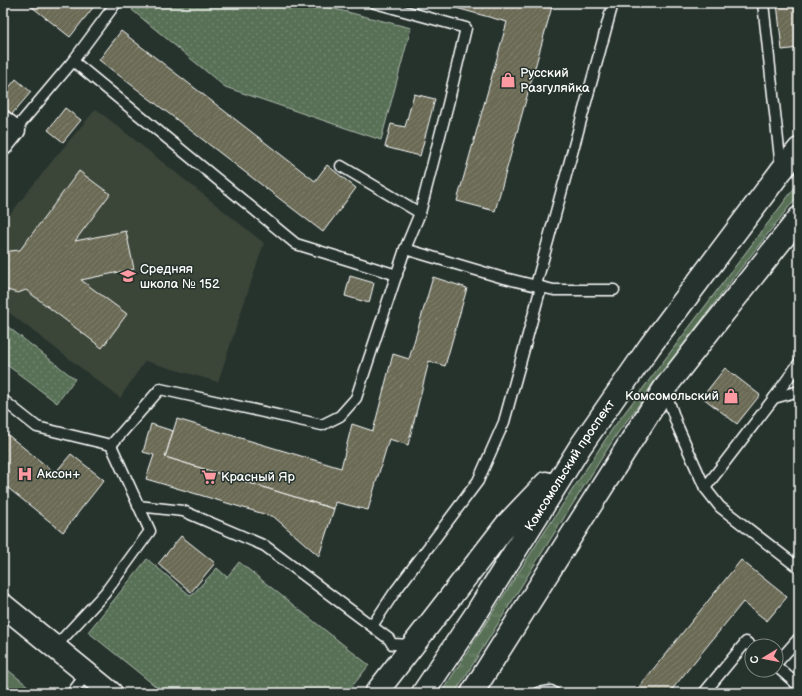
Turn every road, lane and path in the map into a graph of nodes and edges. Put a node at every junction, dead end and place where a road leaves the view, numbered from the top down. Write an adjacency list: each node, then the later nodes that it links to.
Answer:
1 (116, 3): 5 (lane)
2 (375, 3): 10 (lane)
3 (613, 3): 14 (lane)
4 (763, 3): 9 (lane)
5 (73, 61): 6 (lane); 13 (lane)
6 (7, 132)
7 (799, 149): 9 (main road, Комсомольский проспект)
8 (341, 166): 10 (lane)
9 (781, 171): 22 (main road, Комсомольский проспект)
10 (420, 213): 12 (lane)
11 (799, 218): 17 (main road)
12 (405, 250): 13 (lane); 14 (lane)
13 (397, 275): 21 (lane)
14 (539, 286): 15 (lane); 27 (lane)
15 (614, 290)
16 (799, 363): 19 (lane)
17 (664, 389): 23 (lane); 40 (main road)
18 (799, 391): 19 (lane)
19 (774, 398): 23 (lane)
20 (3, 400): 21 (lane)
21 (111, 446): 24 (lane)
22 (580, 447): 30 (main road); 39 (main road, Комсомольский проспект)
23 (705, 488): 25 (lane)
24 (138, 506): 27 (lane); 31 (lane)
25 (799, 568)
26 (3, 605): 31 (main road)
27 (372, 626): 30 (lane)
28 (799, 638): 32 (lane)
29 (744, 644): 43 (lane)
30 (412, 645): 38 (main road)
31 (55, 646): 34 (main road)
32 (784, 656)
33 (784, 672): 35 (lane)
34 (87, 673): 36 (lane); 37 (main road)
35 (799, 686)
36 (72, 693)
37 (112, 693)
38 (376, 693)
39 (423, 693)
40 (472, 693)
41 (538, 693): 42 (lane)
42 (554, 693)
43 (704, 693)

